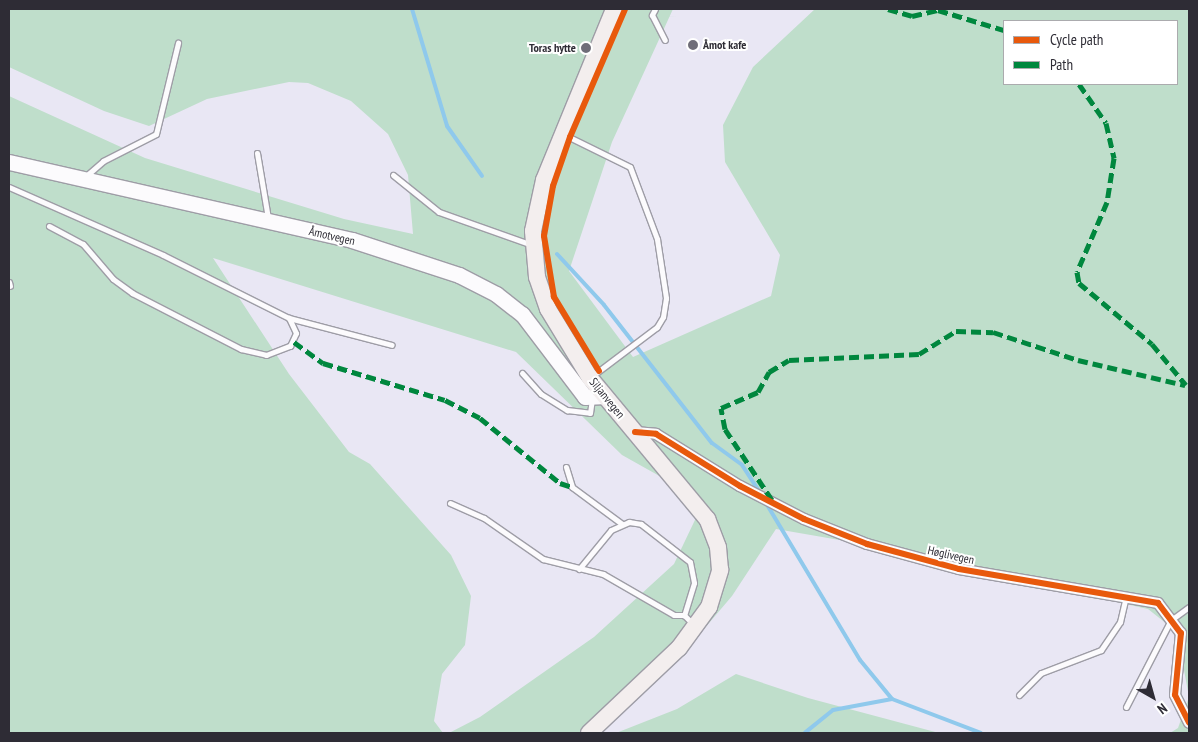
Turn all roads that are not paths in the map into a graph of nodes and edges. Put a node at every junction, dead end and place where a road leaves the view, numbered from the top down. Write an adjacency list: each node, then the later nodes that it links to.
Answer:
1 (614, 9): 5 (main road, Siljanvegen)
2 (655, 9): 3 (lane)
3 (665, 40)
4 (178, 43): 9 (lane)
5 (560, 132): 13 (main road, Siljanvegen); 17 (lane)
6 (257, 153): 11 (lane)
7 (9, 162): 9 (main road, Åmotvegen)
8 (393, 175): 13 (lane)
9 (83, 181): 11 (main road, Åmotvegen)
10 (9, 187): 14 (lane)
11 (268, 221): 18 (main road, Åmotvegen)
12 (50, 226): 14 (lane)
13 (533, 245): 17 (main road, Siljanvegen)
14 (289, 318): 15 (lane)
15 (392, 345)
16 (522, 373): 18 (lane)
17 (590, 378): 18 (main road, Siljanvegen)
18 (598, 397): 19 (main road, Siljanvegen)
19 (635, 432): 24 (street, Høglivegen); 28 (main road, Siljanvegen)
20 (566, 467): 22 (lane)
21 (450, 504): 23 (lane)
22 (622, 524): 23 (lane); 26 (lane)
23 (580, 569): 26 (lane)
24 (1126, 596): 27 (street, Høglivegen); 29 (lane)
25 (1189, 607): 27 (lane)
26 (684, 615): 28 (lane)
27 (1173, 617): 30 (lane); 31 (street)
28 (696, 627): 32 (main road, Siljanvegen)
29 (1019, 695)
30 (1126, 707)
31 (1189, 723)
32 (589, 733)

